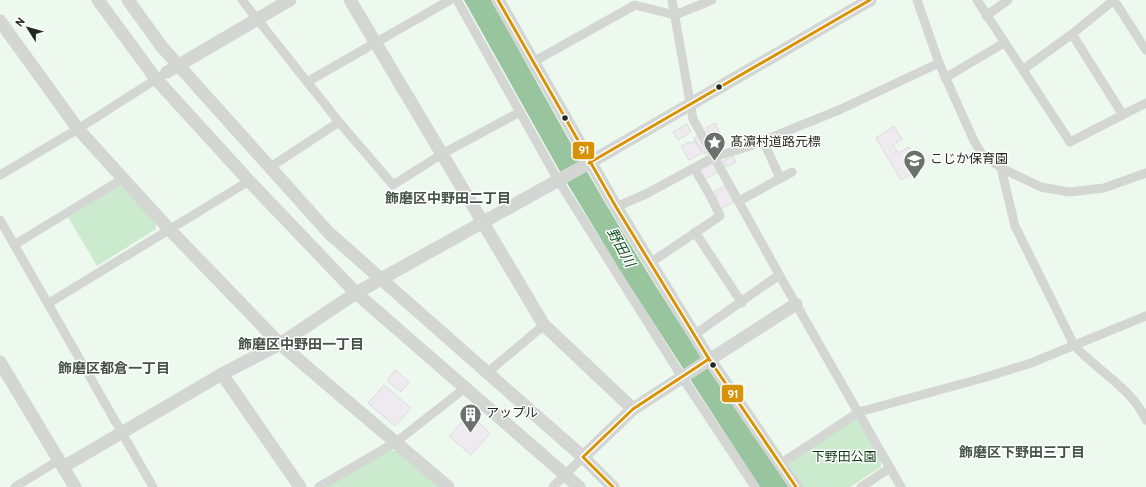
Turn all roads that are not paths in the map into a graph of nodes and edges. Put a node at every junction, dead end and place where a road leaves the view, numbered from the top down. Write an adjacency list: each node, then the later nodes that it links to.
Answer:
1 (98, 0): 29 (street)
2 (128, 0): 27 (street)
3 (242, 0): 19 (street)
4 (290, 0): 19 (street)
5 (350, 0): 22 (street)
6 (450, 0): 22 (street)
7 (457, 0): 34 (street)
8 (498, 0): 25 (street)
9 (672, 0): 17 (street)
10 (712, 0): 17 (street)
11 (870, 0): 33 (street)
12 (917, 0): 26 (street)
13 (977, 0): 18 (street)
14 (1008, 0): 18 (street)
15 (1114, 0): 21 (street); 24 (street)
16 (634, 3): 17 (street); 25 (street)
17 (675, 15): 33 (street)
18 (986, 16): 23 (street)
19 (258, 20): 27 (street); 31 (street)
20 (0, 21): 37 (street)
21 (1072, 34): 28 (street); 35 (street)
22 (376, 42): 31 (street); 39 (street)
23 (1004, 43): 28 (street); 30 (street)
24 (1146, 50)
25 (534, 62): 41 (street)
26 (939, 63): 30 (street); 38 (street)
27 (179, 65): 29 (street); 42 (street)
28 (1024, 69): 35 (street)
29 (161, 76): 37 (street); 51 (street)
30 (945, 78): 44 (street)
31 (307, 82): 36 (street)
32 (1146, 103): 35 (street)
33 (691, 104): 40 (street); 41 (street)
34 (520, 112): 39 (street); 50 (street)
35 (1123, 115)
36 (339, 122): 39 (street); 42 (street)
37 (78, 129): 47 (street); 48 (street)
38 (763, 140): 40 (street); 49 (street)
39 (442, 154): 55 (street)
40 (714, 157): 43 (street); 52 (street)
41 (589, 163): 50 (street); 53 (street)
42 (269, 168): 61 (street)
43 (694, 168): 53 (street); 57 (street)
44 (1001, 168): 46 (street); 70 (street)
45 (792, 172): 49 (street)
46 (1146, 173)
47 (0, 175)
48 (124, 178): 56 (street); 58 (street)
49 (780, 178): 52 (street)
50 (558, 180): 55 (street); 75 (street)
51 (249, 181): 56 (street); 62 (street)
52 (739, 202): 60 (street)
53 (616, 207): 59 (street)
54 (0, 220): 58 (street)
55 (484, 222): 61 (street); 67 (street)
56 (170, 229): 63 (street); 69 (street)
57 (695, 232): 59 (street); 64 (street)
58 (14, 245): 63 (street)
59 (650, 263): 68 (street)
60 (779, 275): 64 (street); 65 (street)
61 (381, 279): 62 (street); 73 (street)
62 (356, 293): 69 (street); 76 (street)
63 (48, 303): 80 (street)
64 (742, 303): 68 (street)
65 (796, 304): 71 (street); 78 (street)
66 (1146, 316): 70 (street)
67 (544, 325): 73 (street); 77 (street)
68 (694, 335): 71 (street)
69 (280, 344): 74 (street); 81 (street)
70 (1074, 345): 78 (street); 79 (street)
71 (709, 359): 75 (street); 84 (street)
72 (0, 362): 83 (street)
73 (487, 372): 82 (street)
74 (222, 374): 80 (street); 90 (street)
75 (682, 377): 77 (street); 96 (street)
76 (464, 388): 81 (street); 86 (street)
77 (633, 409): 82 (street)
78 (859, 412): 84 (street); 85 (street)
79 (1146, 420)
80 (122, 432): 83 (street); 89 (street)
81 (396, 442): 91 (street); 92 (street)
82 (583, 457): 86 (street); 95 (street)
83 (61, 464): 87 (street); 88 (street)
84 (780, 464): 97 (street)
85 (890, 468): 98 (street); 99 (street)
86 (566, 474): 93 (street); 94 (street)
87 (15, 487)
88 (75, 487)
89 (153, 487)
90 (300, 487)
91 (319, 487)
92 (448, 487)
93 (553, 487)
94 (579, 487)
95 (613, 487)
96 (755, 487)
97 (796, 487)
98 (861, 487)
99 (901, 487)

